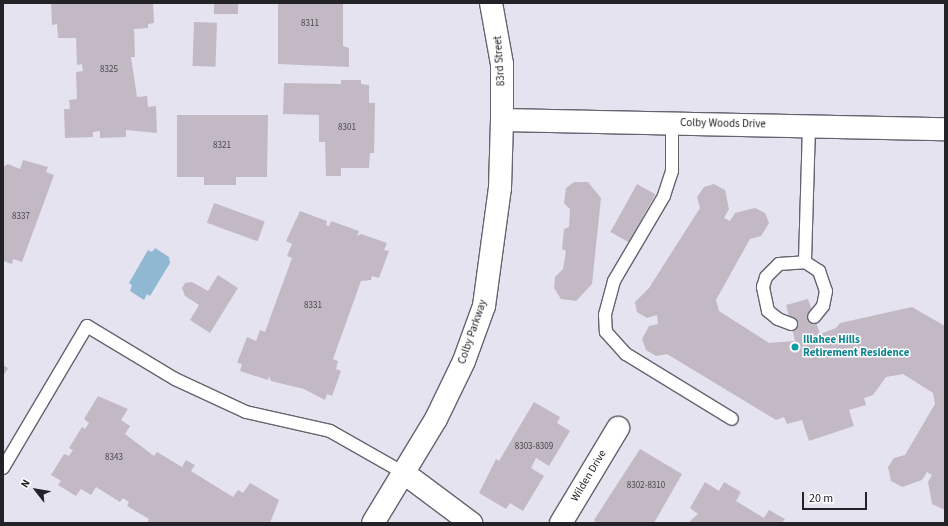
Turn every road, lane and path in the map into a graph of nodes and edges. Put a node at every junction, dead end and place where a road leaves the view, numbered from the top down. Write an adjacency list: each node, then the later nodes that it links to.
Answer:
1 (491, 3): 2 (street, 83rd Street)
2 (502, 120): 3 (street, Colby Woods Drive); 12 (street, Colby Parkway)
3 (672, 123): 4 (street, Colby Woods Drive); 9 (lane)
4 (809, 126): 5 (street, Colby Woods Drive); 6 (lane)
5 (945, 128)
6 (805, 262): 7 (lane); 8 (lane)
7 (814, 317)
8 (791, 324)
9 (732, 419)
10 (618, 428): 15 (street, Wilden Drive)
11 (3, 468): 12 (lane)
12 (404, 473): 13 (street, Colby Parkway); 14 (street)
13 (374, 523)
14 (472, 523)
15 (561, 523)

